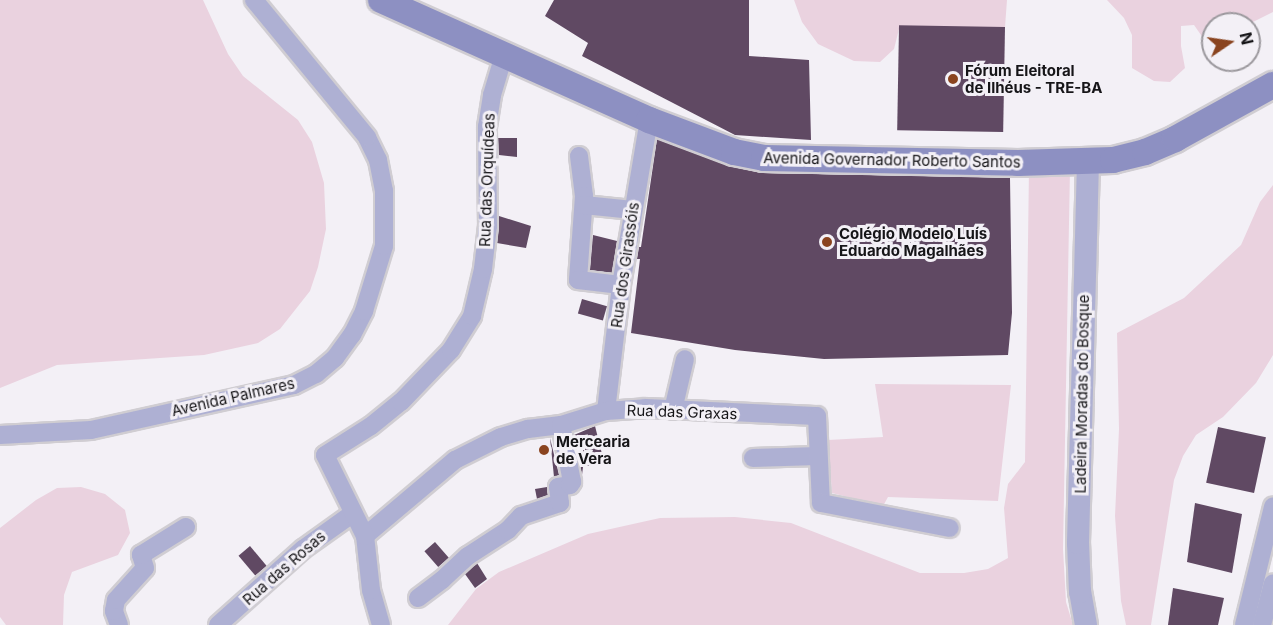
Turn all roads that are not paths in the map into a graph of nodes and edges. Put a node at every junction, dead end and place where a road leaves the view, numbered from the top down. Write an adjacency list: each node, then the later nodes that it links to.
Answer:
1 (254, 0): 15 (street, Avenida Palmares)
2 (381, 0): 3 (main road, Avenida Governador Roberto Santos)
3 (504, 55): 5 (main road, Avenida Governador Roberto Santos); 19 (street, Rua das Orquídeas)
4 (1273, 85): 7 (main road, Avenida Governador Roberto Santos)
5 (649, 120): 7 (main road, Avenida Governador Roberto Santos); 9 (street, Rua dos Girassóis)
6 (579, 156): 8 (street)
7 (1088, 162): 29 (street, Ladeira Moradas do Bosque)
8 (584, 205): 9 (street); 10 (street)
9 (633, 210): 10 (street, Rua dos Girassóis)
10 (621, 285): 13 (street, Rua dos Girassóis)
11 (685, 359): 12 (street)
12 (673, 410): 13 (street, Rua das Graxas); 16 (street, Rua das Graxas)
13 (606, 411): 14 (street, Rua das Graxas)
14 (561, 425): 22 (street, Rua das Graxas); 24 (street)
15 (0, 435)
16 (817, 456): 17 (street); 21 (street, Rua das Graxas)
17 (753, 458)
18 (1273, 509): 25 (street)
19 (352, 514): 22 (street); 28 (street, Rua das Rosas)
20 (186, 528): 27 (street)
21 (950, 528)
22 (365, 536): 26 (street)
23 (1273, 583): 25 (street)
24 (418, 598)
25 (1260, 599): 30 (street); 31 (street)
26 (380, 620)
27 (119, 625)
28 (218, 625)
29 (1086, 625)
30 (1244, 625)
31 (1262, 625)

